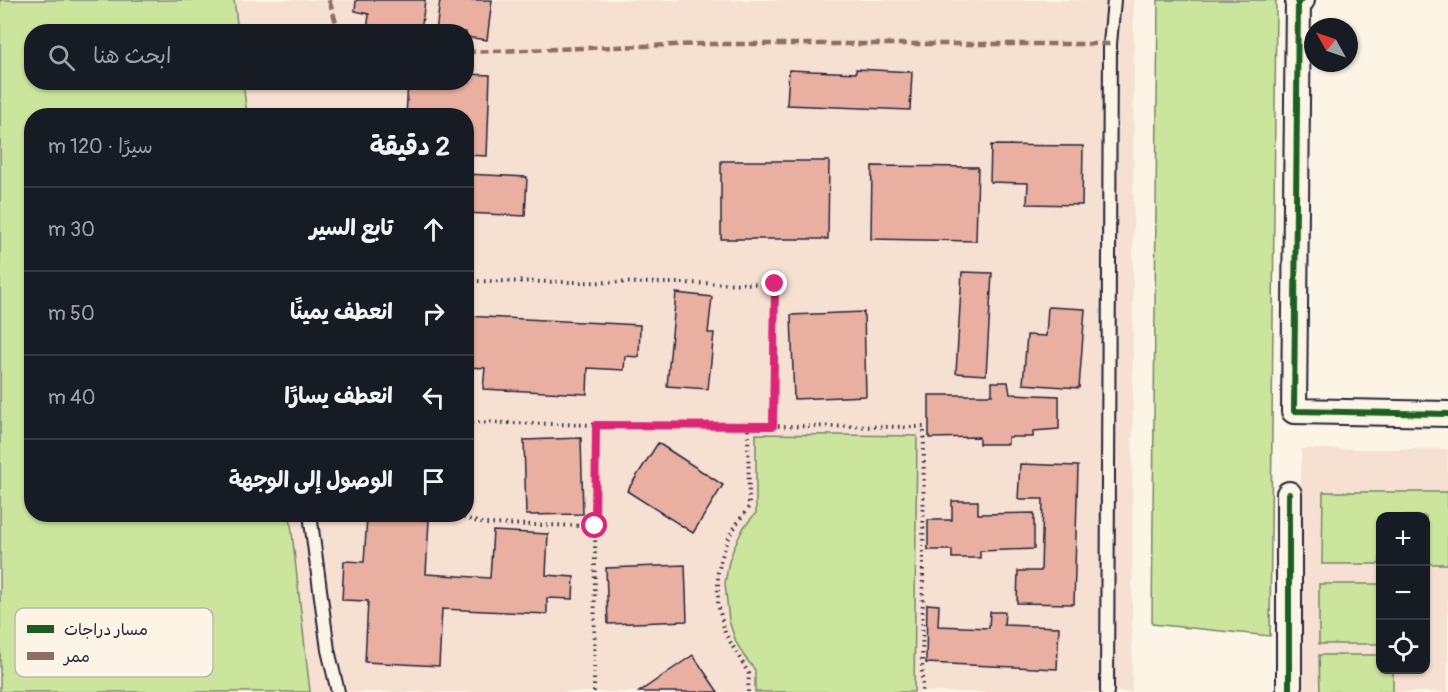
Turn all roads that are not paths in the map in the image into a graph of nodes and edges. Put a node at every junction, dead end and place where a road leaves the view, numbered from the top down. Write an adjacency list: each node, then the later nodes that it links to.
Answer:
1 (1114, 0): 7 (lane)
2 (1302, 0): 3 (street)
3 (1448, 414)
4 (1289, 494): 8 (street)
5 (311, 522): 6 (lane)
6 (339, 692)
7 (1107, 692)
8 (1289, 692)

